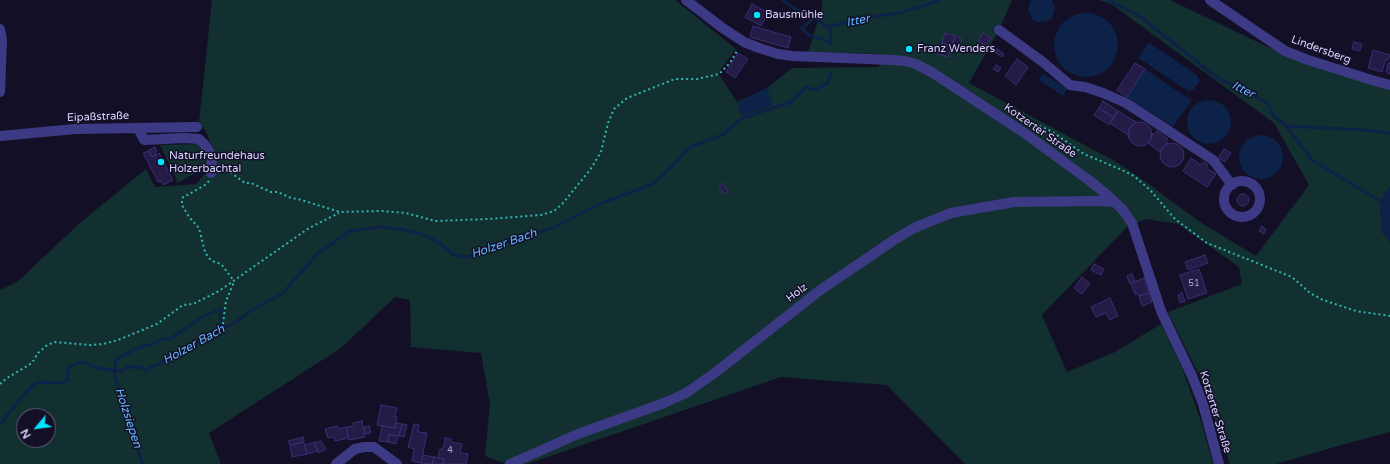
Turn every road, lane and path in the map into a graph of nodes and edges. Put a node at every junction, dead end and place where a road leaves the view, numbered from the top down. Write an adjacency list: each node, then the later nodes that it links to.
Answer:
1 (686, 0): 5 (street, Kotzerter Straße)
2 (1210, 0): 6 (street, Lindersberg)
3 (0, 30): 7 (street)
4 (999, 30): 13 (street)
5 (744, 42): 14 (street, Kotzerter Straße); 15 (path)
6 (1390, 85)
7 (0, 92)
8 (1018, 118): 17 (path)
9 (197, 127): 10 (street, Eipaßstraße)
10 (138, 128): 11 (street, Eipaßstraße); 12 (street)
11 (0, 136)
12 (211, 173): 15 (path); 16 (path)
13 (1232, 185)
14 (1115, 202): 22 (street, Holz); 23 (street, Kotzerter Straße)
15 (340, 212): 16 (path)
16 (234, 281): 18 (path); 19 (path)
17 (1390, 316)
18 (223, 324)
19 (0, 384)
20 (336, 464): 21 (street)
21 (397, 464)
22 (510, 464)
23 (1219, 464)

